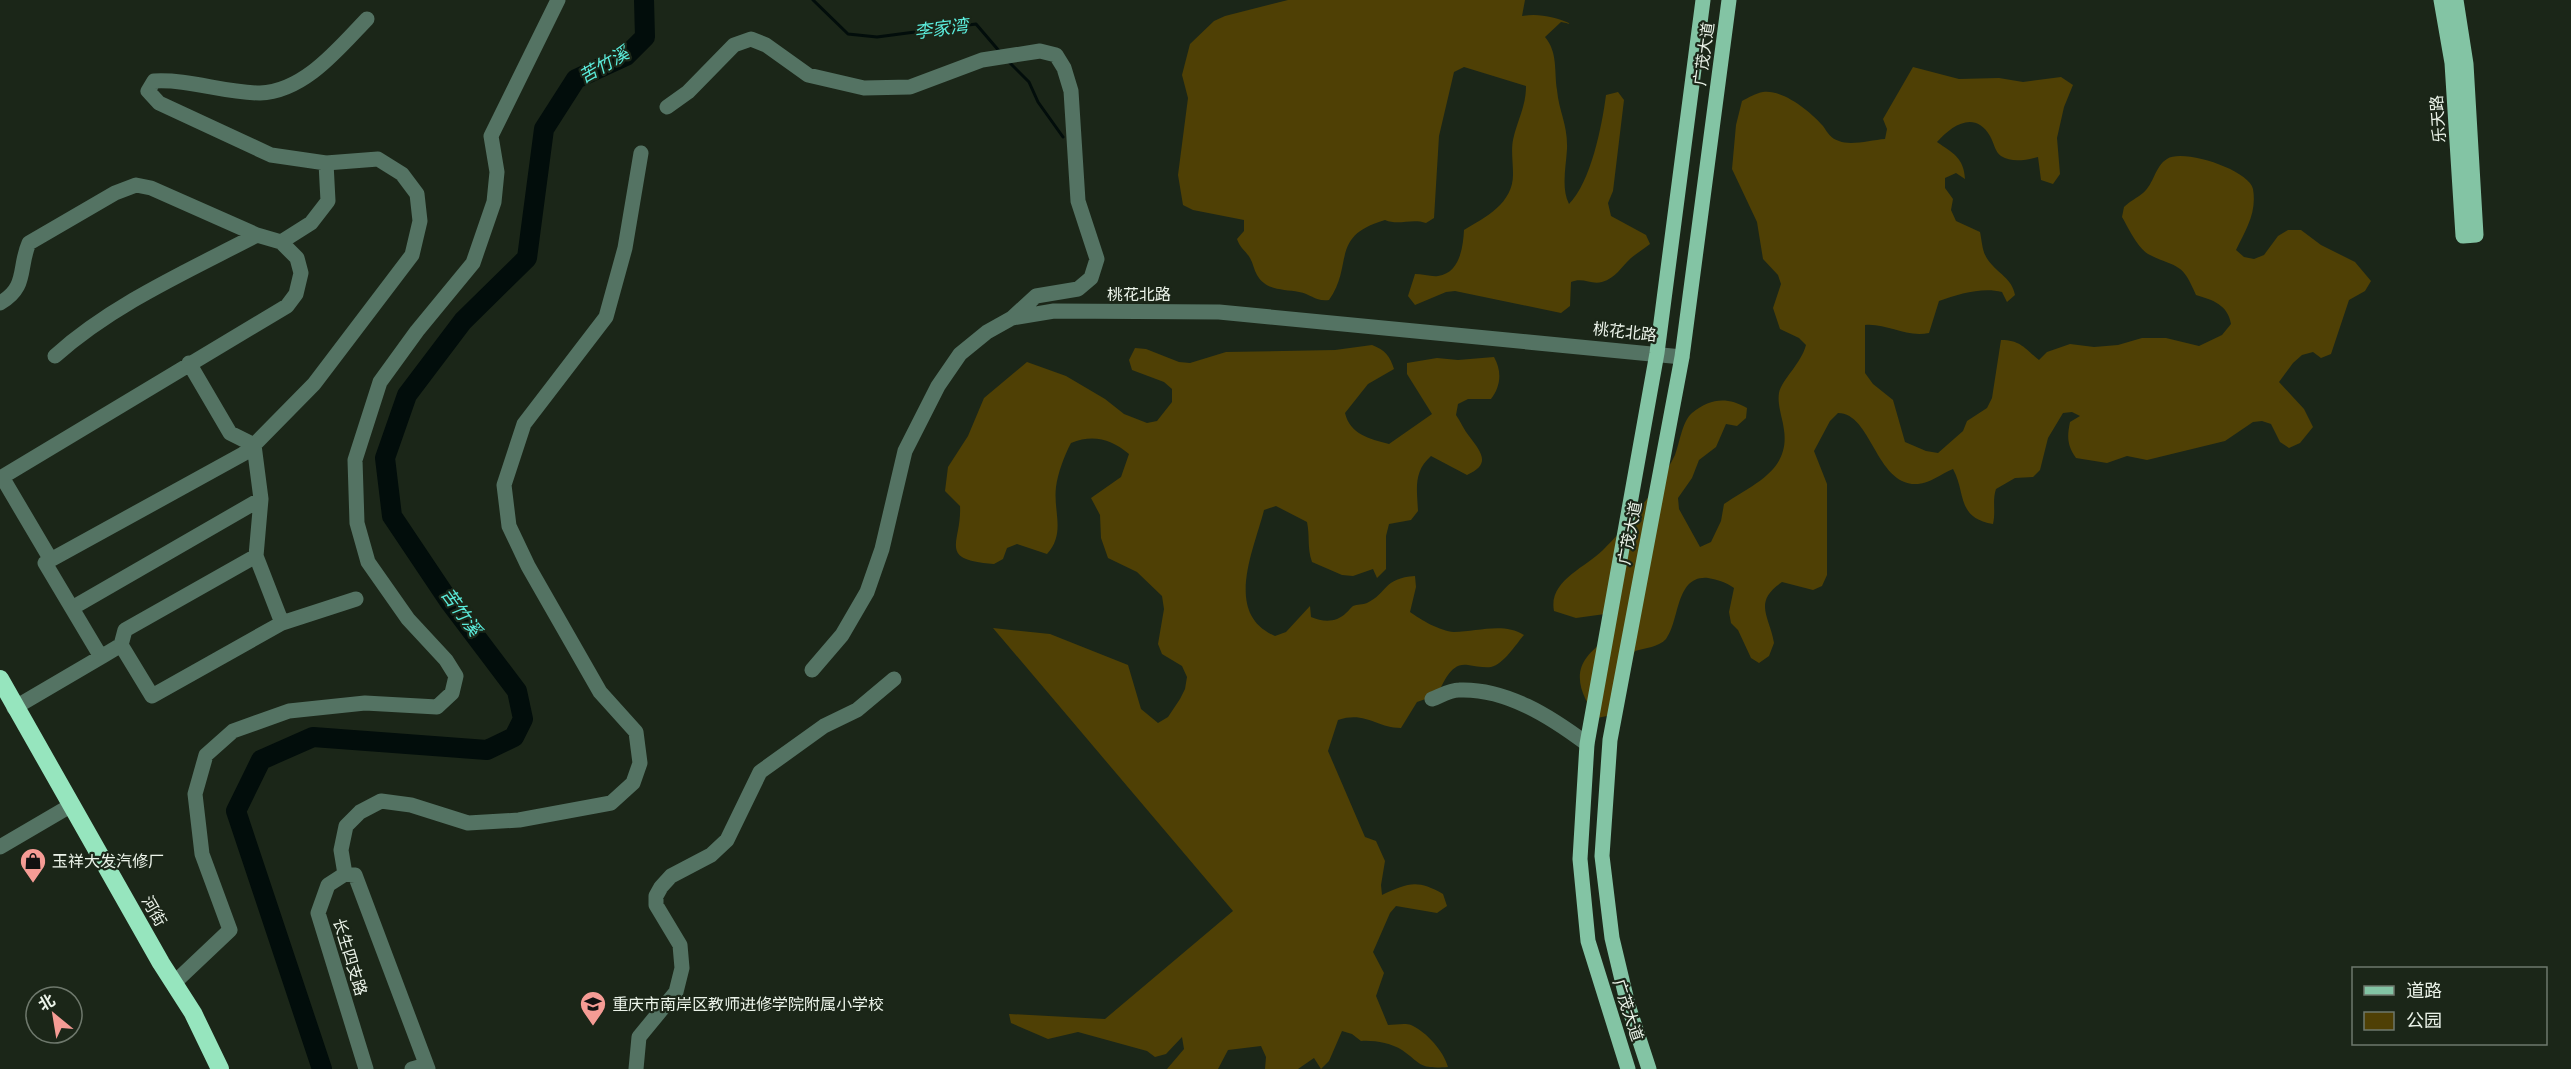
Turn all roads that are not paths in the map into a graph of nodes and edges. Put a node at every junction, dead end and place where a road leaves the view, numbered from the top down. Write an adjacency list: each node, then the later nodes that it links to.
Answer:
1 (558, 0): 36 (street)
2 (1703, 0): 14 (main road, 广茂大道)
3 (1729, 0): 16 (main road, 广茂大道)
4 (2441, 0): 5 (main road, 乐天路)
5 (2456, 0)
6 (367, 19): 9 (street)
7 (667, 107): 13 (street)
8 (641, 153): 35 (street)
9 (326, 163): 11 (street); 18 (street)
10 (257, 235): 11 (street); 12 (street); 15 (street)
11 (281, 242): 17 (street)
12 (0, 303)
13 (1012, 318): 14 (street, 桃花北路); 27 (street, 桃花北路)
14 (1657, 353): 16 (street, 桃花北路); 32 (main road, 广茂大道)
15 (55, 356)
16 (1682, 357): 42 (main road, 广茂大道)
17 (189, 363): 18 (street); 21 (street)
18 (254, 445): 19 (street); 21 (street)
19 (261, 499): 20 (street); 23 (street)
20 (256, 556): 24 (street); 25 (street)
21 (51, 560): 23 (street)
22 (356, 599): 24 (street)
23 (72, 608): 26 (street)
24 (282, 623): 25 (street)
25 (121, 645): 26 (street)
26 (101, 657): 31 (street)
27 (812, 670)
28 (0, 679): 31 (highway, 河街)
29 (894, 679): 40 (street)
30 (1432, 699): 32 (street)
31 (14, 708): 33 (highway, 河街)
32 (1587, 744): 41 (main road, 广茂大道)
33 (70, 806): 34 (street); 36 (highway, 河街)
34 (0, 847)
35 (350, 875): 37 (street); 39 (street, 长生四支路)
36 (174, 983): 38 (highway, 河街)
37 (422, 1068)
38 (220, 1069)
39 (366, 1069)
40 (636, 1069)
41 (1628, 1069)
42 (1649, 1069)

